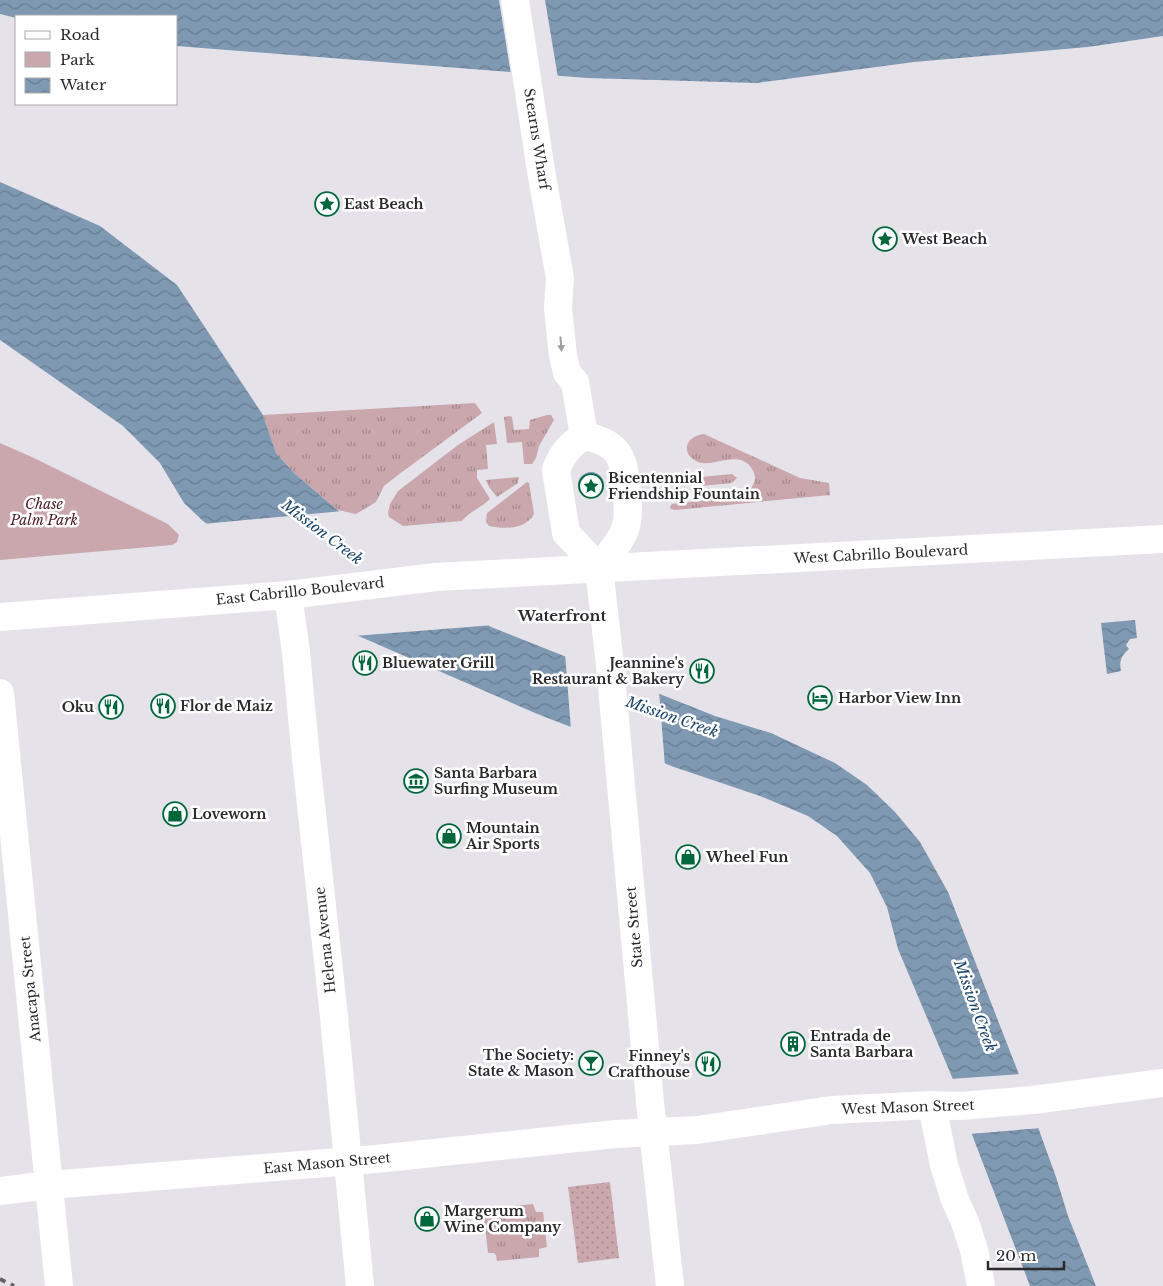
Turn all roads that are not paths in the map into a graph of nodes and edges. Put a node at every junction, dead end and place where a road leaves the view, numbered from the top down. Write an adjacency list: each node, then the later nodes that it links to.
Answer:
1 (515, 0): 2 (street, Stearns Wharf)
2 (584, 436): 4 (street); 4 (street)
3 (1163, 539): 4 (street, West Cabrillo Boulevard)
4 (599, 568): 5 (street, East Cabrillo Boulevard); 10 (street, State Street)
5 (291, 594): 6 (street, East Cabrillo Boulevard); 11 (street, Helena Avenue)
6 (0, 617)
7 (0, 693): 12 (street, Anacapa Street)
8 (1163, 1083): 9 (street, West Mason Street)
9 (932, 1105): 10 (street, West Mason Street); 17 (street)
10 (654, 1132): 11 (street, East Mason Street); 16 (street, State Street)
11 (348, 1161): 12 (street, East Mason Street); 15 (street, Helena Avenue)
12 (49, 1185): 13 (street, East Mason Street); 14 (street, Anacapa Street)
13 (0, 1191)
14 (59, 1286)
15 (360, 1286)
16 (670, 1286)
17 (981, 1286)

